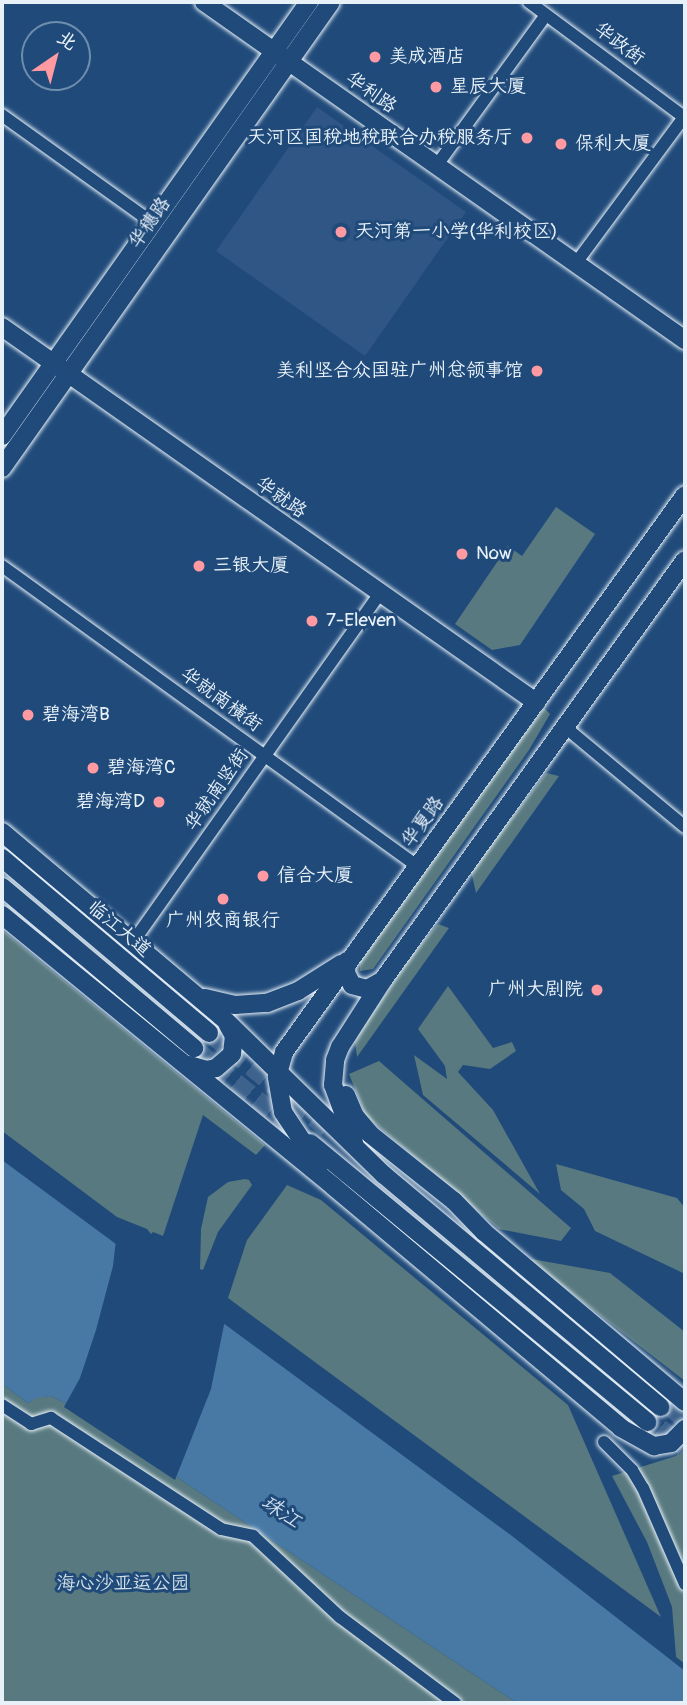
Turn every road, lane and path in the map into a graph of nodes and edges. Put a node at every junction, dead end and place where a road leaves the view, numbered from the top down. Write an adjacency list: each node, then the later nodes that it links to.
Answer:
1 (204, 2): 6 (main road, 华利路)
2 (309, 2): 6 (main road, 华穗路)
3 (331, 2): 7 (main road, 华穗路)
4 (529, 2): 5 (street, 华政街)
5 (546, 15): 9 (street, 华政街); 10 (street)
6 (274, 51): 7 (main road, 华利路); 11 (main road, 华穗路)
7 (289, 61): 10 (main road, 华利路); 16 (main road, 华穗路)
8 (2, 115): 11 (street)
9 (684, 118): 12 (street)
10 (437, 165): 12 (main road, 华利路)
11 (153, 223): 15 (main road, 华穗路)
12 (576, 263): 14 (main road, 华利路)
13 (2, 327): 15 (main road, 华就路)
14 (685, 340)
15 (54, 363): 16 (main road, 华就路); 17 (main road, 华穗路)
16 (69, 374): 18 (main road, 华穗路); 22 (main road, 华就路)
17 (2, 436)
18 (2, 468)
19 (685, 495): 23 (main road, 华夏路)
20 (684, 564): 24 (main road)
21 (2, 566): 25 (street, 华就南横街)
22 (380, 593): 23 (main road, 华就路); 25 (street, 华就南竖街)
23 (537, 702): 29 (main road, 华夏路)
24 (565, 727): 26 (street); 34 (main road)
25 (264, 755): 29 (street, 华就南横街); 32 (street, 华就南竖街)
26 (685, 827)
27 (2, 832): 32 (main road)
28 (2, 858): 38 (main road, 临江大道)
29 (417, 866): 33 (main road, 华夏路)
30 (2, 887): 39 (main road)
31 (2, 915): 40 (main road)
32 (134, 942): 35 (main road)
33 (347, 961): 34 (main road); 35 (main road); 41 (main road, 华夏路)
34 (383, 979): 37 (main road)
35 (197, 995): 36 (main road)
36 (222, 1017): 40 (main road); 41 (main road)
37 (350, 1031): 44 (main road); 48 (main road)
38 (209, 1033)
39 (194, 1048)
40 (180, 1060): 43 (main road)
41 (278, 1071): 42 (main road); 44 (main road)
42 (283, 1112): 45 (main road); 46 (main road)
43 (278, 1141): 45 (main road); 47 (main road)
44 (361, 1154): 50 (main road)
45 (312, 1156): 46 (main road); 47 (main road)
46 (345, 1171): 51 (main road)
47 (333, 1186): 52 (main road)
48 (685, 1402)
49 (2, 1405): 55 (street)
50 (660, 1407)
51 (647, 1422)
52 (685, 1429)
53 (604, 1442): 54 (street)
54 (685, 1584)
55 (455, 1703)

